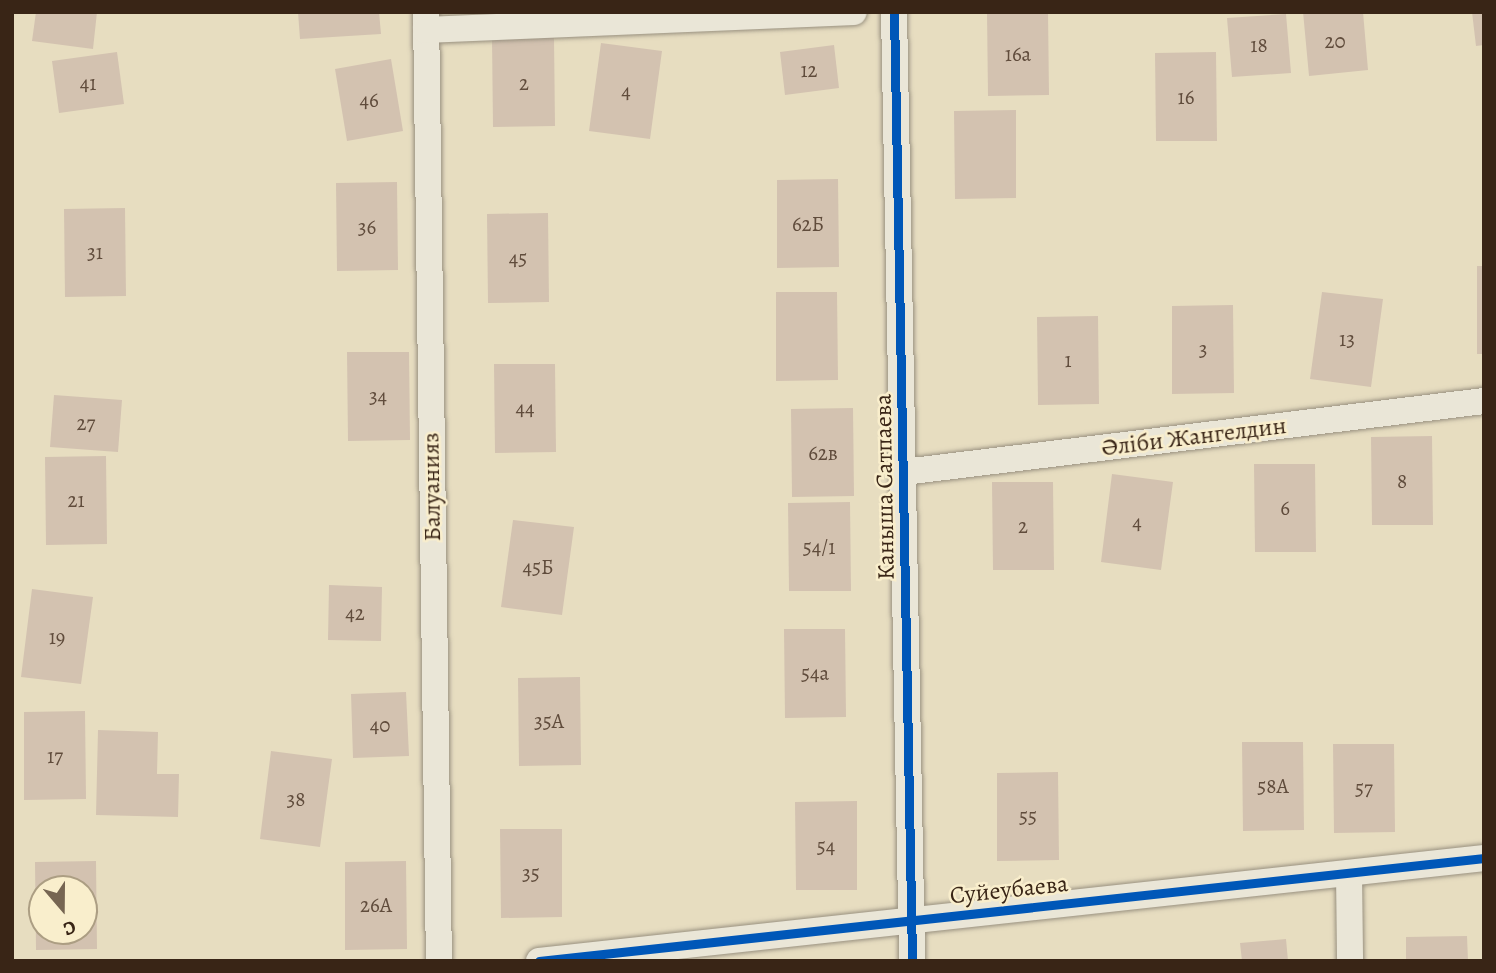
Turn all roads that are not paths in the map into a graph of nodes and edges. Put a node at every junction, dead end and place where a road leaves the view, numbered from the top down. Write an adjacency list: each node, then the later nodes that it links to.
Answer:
1 (854, 12): 3 (street)
2 (894, 12): 5 (street, Каныша Сатпаева)
3 (426, 21): 9 (street, Балуанияз)
4 (1484, 401): 5 (street, Әліби Жангелдин)
5 (904, 472): 8 (street, Каныша Сатпаева)
6 (1484, 858): 7 (street, Суйеубаева)
7 (1349, 873): 8 (street, Суйеубаева); 12 (street)
8 (913, 920): 10 (street, Суйеубаева); 11 (street, Каныша Сатпаева)
9 (439, 961)
10 (539, 961)
11 (912, 961)
12 (1350, 961)

